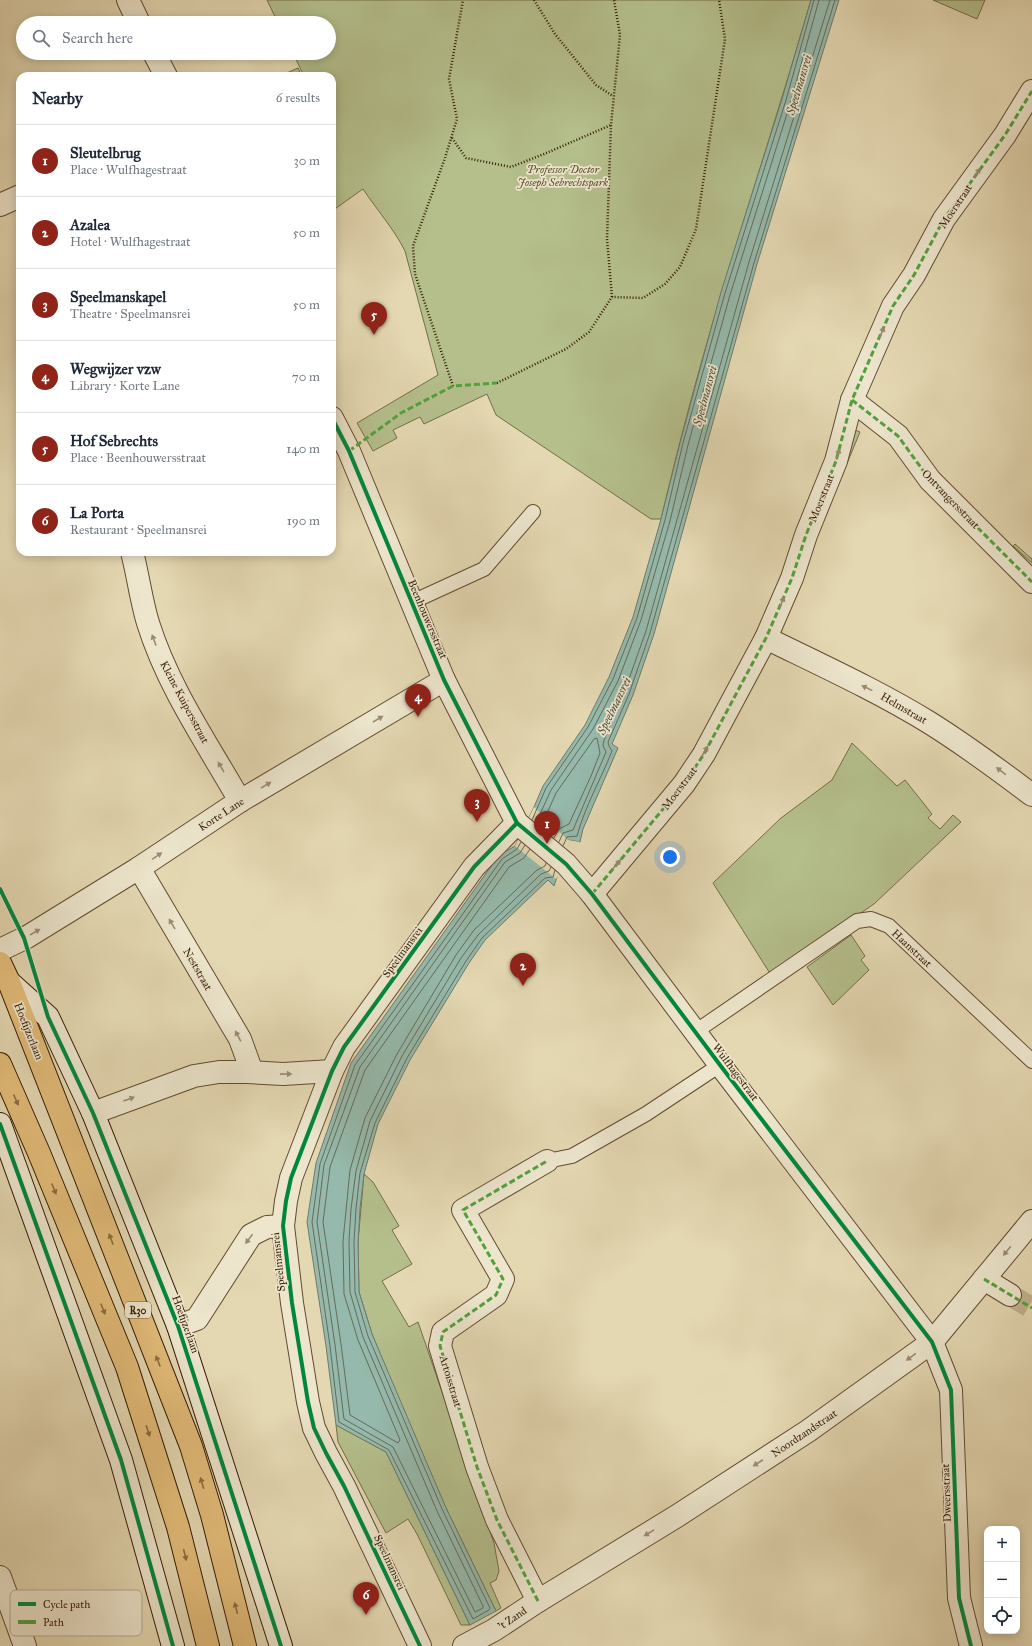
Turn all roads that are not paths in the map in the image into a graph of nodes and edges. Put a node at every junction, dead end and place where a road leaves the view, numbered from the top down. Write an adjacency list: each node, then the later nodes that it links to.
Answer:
1 (128, 0): 2 (street)
2 (136, 16)
3 (158, 60): 4 (street)
4 (164, 72)
5 (1032, 91): 8 (street, Moerstraat, one-way to 5)
6 (16, 198): 7 (street)
7 (0, 205)
8 (852, 400): 12 (street, Ontvangersstraat); 14 (street, Moerstraat, one-way to 8)
9 (336, 426): 13 (street, Beenhouwersstraat)
10 (533, 512): 13 (lane)
11 (133, 556): 17 (street, Kleine Kuipersstraat, one-way to 11)
12 (1032, 582)
13 (412, 602): 15 (street, Beenhouwersstraat)
14 (766, 638): 16 (street, Helmstraat, one-way to 14); 20 (street, Moerstraat, one-way to 14)
15 (444, 680): 17 (street, Korte Lane, one-way to 15); 18 (street, Beenhouwersstraat)
16 (1032, 795)
17 (240, 801): 19 (street, Korte Lane, one-way to 17)
18 (520, 826): 20 (street, Wulfhagestraat); 27 (street, Speelmansrei)
19 (139, 868): 21 (street, Korte Lane, one-way to 19); 28 (street, Neststraat, one-way to 19)
20 (592, 894): 23 (street, Wulfhagestraat)
21 (0, 950)
22 (5, 973): 29 (street, Hoefijzerlaan); 45 (main road, Hoefijzerlaan / R30, one-way to 22)
23 (695, 1032): 24 (lane, Haanstraat); 26 (street, Wulfhagestraat)
24 (1032, 1061)
25 (0, 1064): 44 (main road, R30, one-way to 44)
26 (720, 1065): 31 (lane); 37 (street, Wulfhagestraat)
27 (332, 1071): 28 (street, one-way to 27); 33 (street, Speelmansrei)
28 (252, 1072): 29 (street, one-way to 28)
29 (93, 1113): 36 (street, Hoefijzerlaan)
30 (0, 1124): 43 (street)
31 (547, 1161): 39 (street, Artoisstraat)
32 (1032, 1221): 34 (street, Noordzandstraat, one-way to 34)
33 (283, 1226): 36 (street, one-way to 36); 47 (street, Speelmansrei)
34 (984, 1279): 35 (street); 37 (street, Noordzandstraat)
35 (1010, 1295)
36 (178, 1326): 46 (street, Hoefijzerlaan)
37 (932, 1342): 39 (street, Noordzandstraat, one-way to 39); 49 (street, Dweersstraat)
38 (0, 1577): 40 (street)
39 (538, 1601): 48 (street, 't Zand)
40 (10, 1605)
41 (21, 1636): 42 (street)
42 (25, 1646)
43 (173, 1646)
44 (208, 1646)
45 (245, 1646)
46 (281, 1646)
47 (420, 1646)
48 (464, 1646)
49 (971, 1646)

